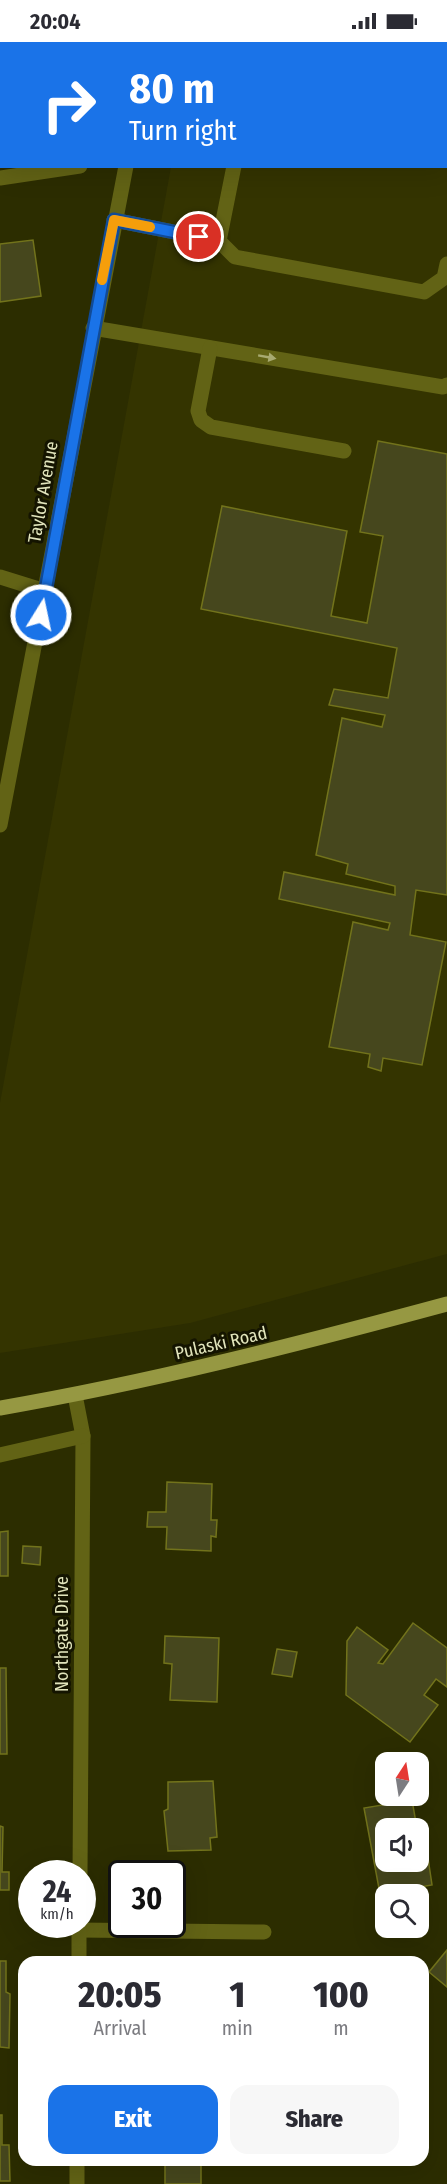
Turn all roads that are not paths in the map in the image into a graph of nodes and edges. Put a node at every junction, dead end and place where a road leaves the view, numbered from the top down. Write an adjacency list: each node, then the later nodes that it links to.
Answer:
1 (67, 168): 4 (street)
2 (126, 168): 5 (street, Taylor Avenue)
3 (234, 168): 6 (street)
4 (0, 178)
5 (114, 220): 6 (street); 8 (street, Taylor Avenue)
6 (219, 241): 7 (street)
7 (447, 264)
8 (93, 328): 9 (street); 13 (street, Taylor Avenue)
9 (210, 348): 10 (street, one-way to 10); 11 (street)
10 (447, 385)
11 (344, 451)
12 (0, 577): 13 (street)
13 (45, 591): 14 (street, Taylor Avenue)
14 (0, 825)
15 (447, 1304): 16 (main road, Pulaski Road)
16 (75, 1395): 17 (main road, Pulaski Road); 18 (street, Northgate Drive)
17 (0, 1408)
18 (84, 1436): 19 (street); 20 (street, Northgate Drive)
19 (0, 1455)
20 (80, 1860)
21 (96, 1927): 22 (street)
22 (264, 1932)
23 (79, 1938): 24 (street)
24 (79, 1956)
25 (77, 2166): 26 (street)
26 (77, 2184)

